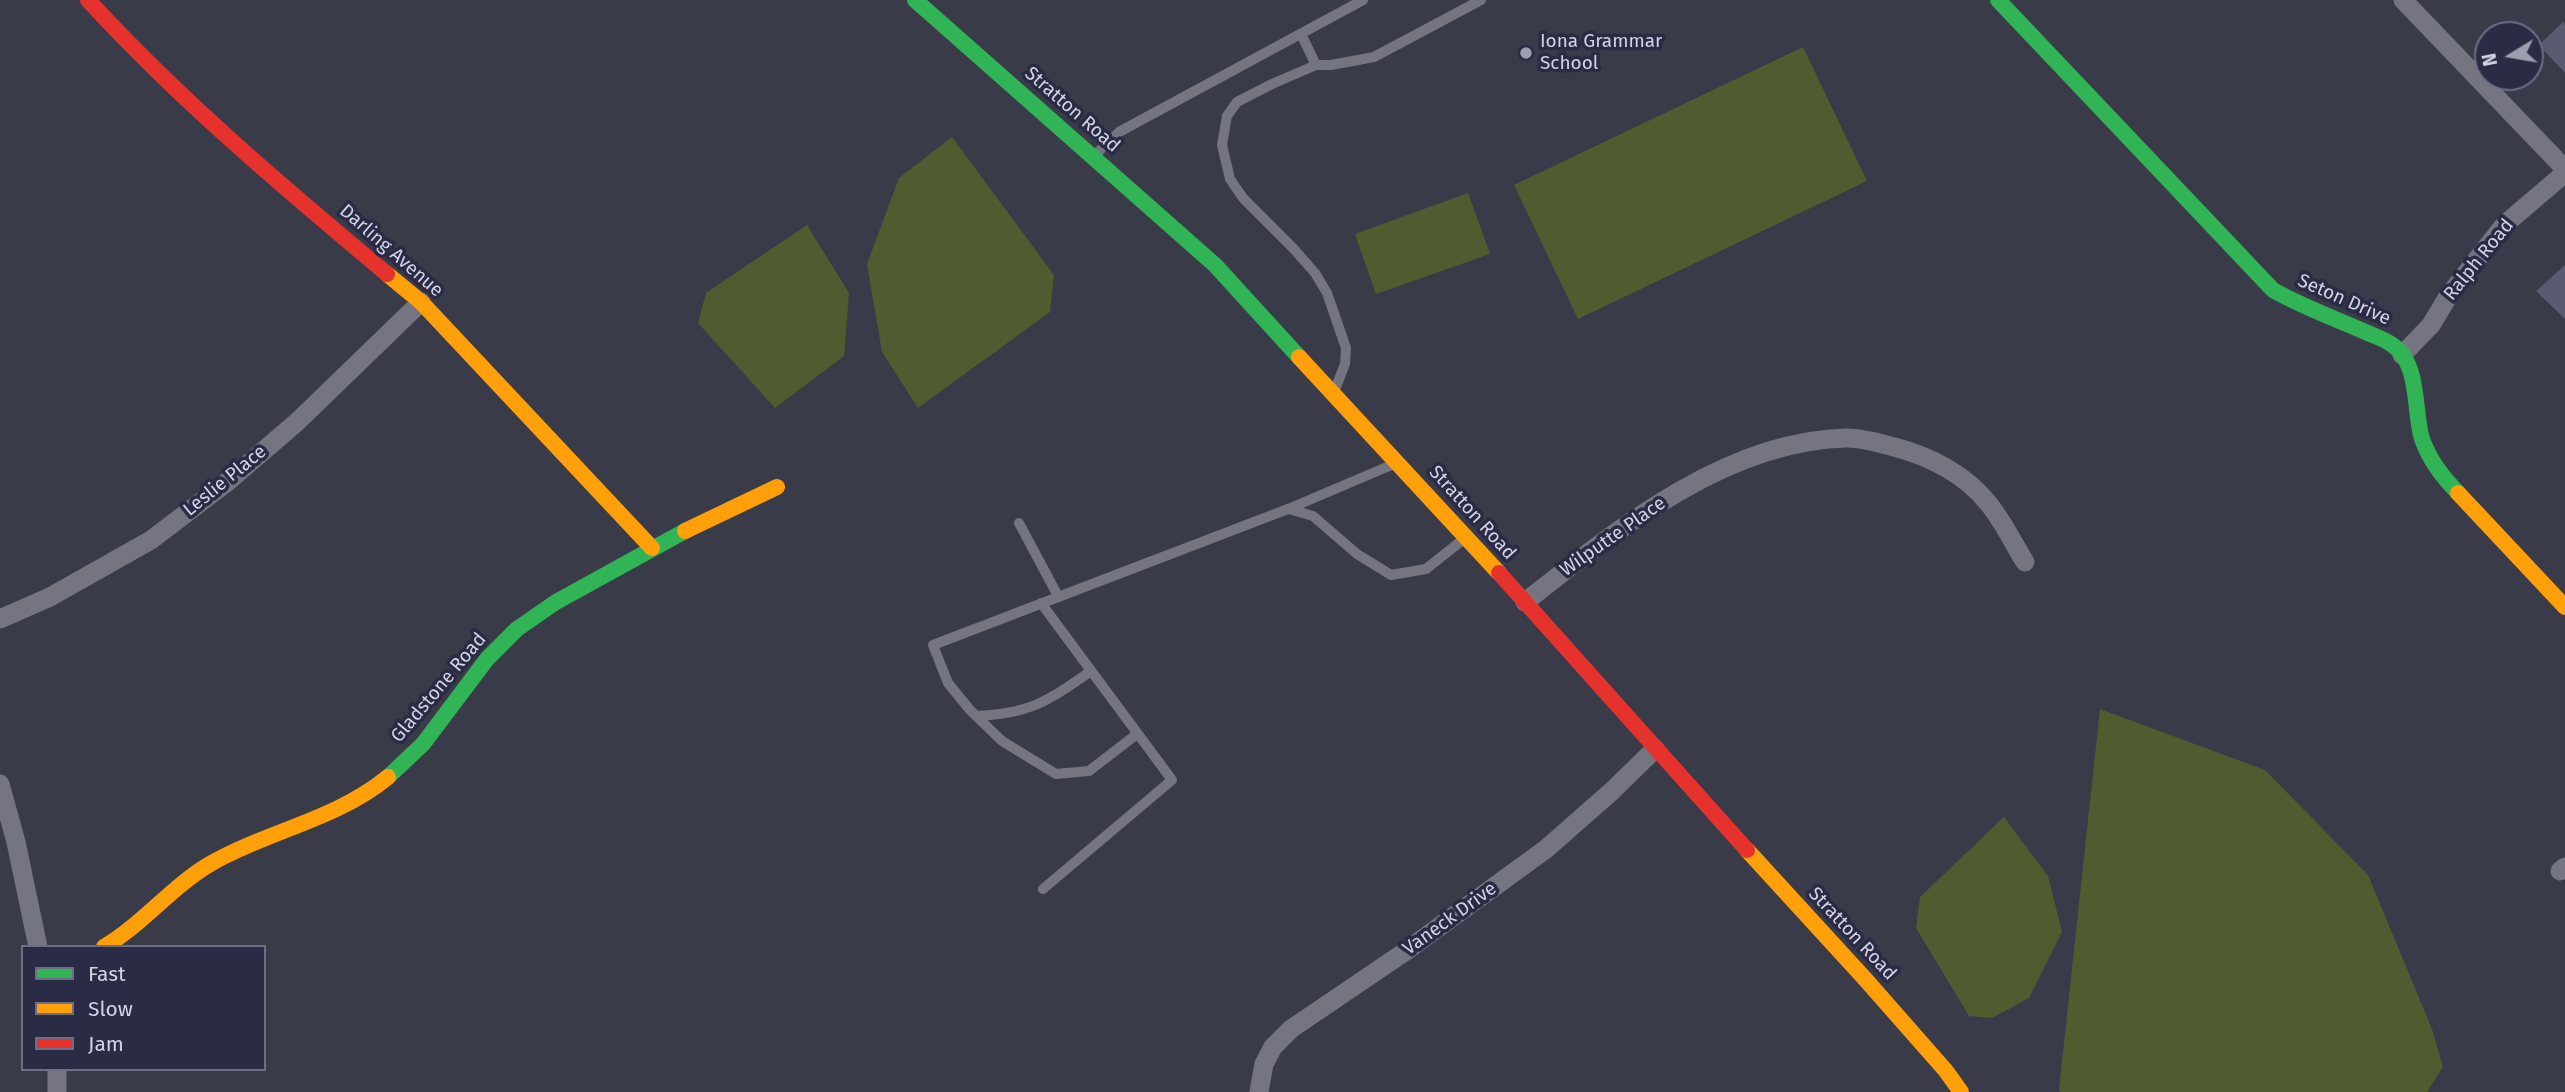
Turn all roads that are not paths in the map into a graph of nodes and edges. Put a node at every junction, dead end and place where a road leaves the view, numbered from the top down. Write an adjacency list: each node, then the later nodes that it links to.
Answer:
1 (88, 0): 11 (street, Darling Avenue)
2 (915, 0): 9 (street, Stratton Road)
3 (1363, 0): 7 (lane)
4 (1481, 0): 8 (lane)
5 (1998, 0): 12 (street, Seton Drive)
6 (2403, 0): 10 (street)
7 (1301, 34): 8 (lane); 9 (lane)
8 (1316, 65): 13 (lane)
9 (1093, 156): 13 (street, Stratton Road)
10 (2565, 171): 12 (street, Ralph Road)
11 (421, 302): 19 (street, Darling Avenue); 25 (street, Leslie Place)
12 (2402, 355): 24 (street)
13 (1334, 393): 14 (street, Stratton Road)
14 (1397, 463): 16 (lane); 18 (street, Stratton Road)
15 (776, 487): 19 (street, Gladstone Road)
16 (1288, 509): 18 (lane); 21 (lane)
17 (1019, 523): 21 (lane)
18 (1466, 538): 22 (street, Stratton Road)
19 (652, 548): 33 (street, Gladstone Road)
20 (2025, 562): 22 (street, Wilputte Place)
21 (1058, 596): 23 (lane)
22 (1525, 602): 29 (street, Stratton Road)
23 (1041, 603): 26 (lane); 27 (lane)
24 (2565, 607)
25 (0, 619)
26 (1091, 671): 27 (lane); 28 (lane)
27 (976, 716): 28 (lane)
28 (1137, 734): 31 (lane)
29 (1655, 749): 36 (street, Vaneck Drive); 37 (street, Stratton Road)
30 (0, 784): 32 (street)
31 (1043, 889)
32 (38, 945)
33 (107, 945)
34 (57, 1071): 35 (street)
35 (57, 1092)
36 (1259, 1092)
37 (1961, 1092)

